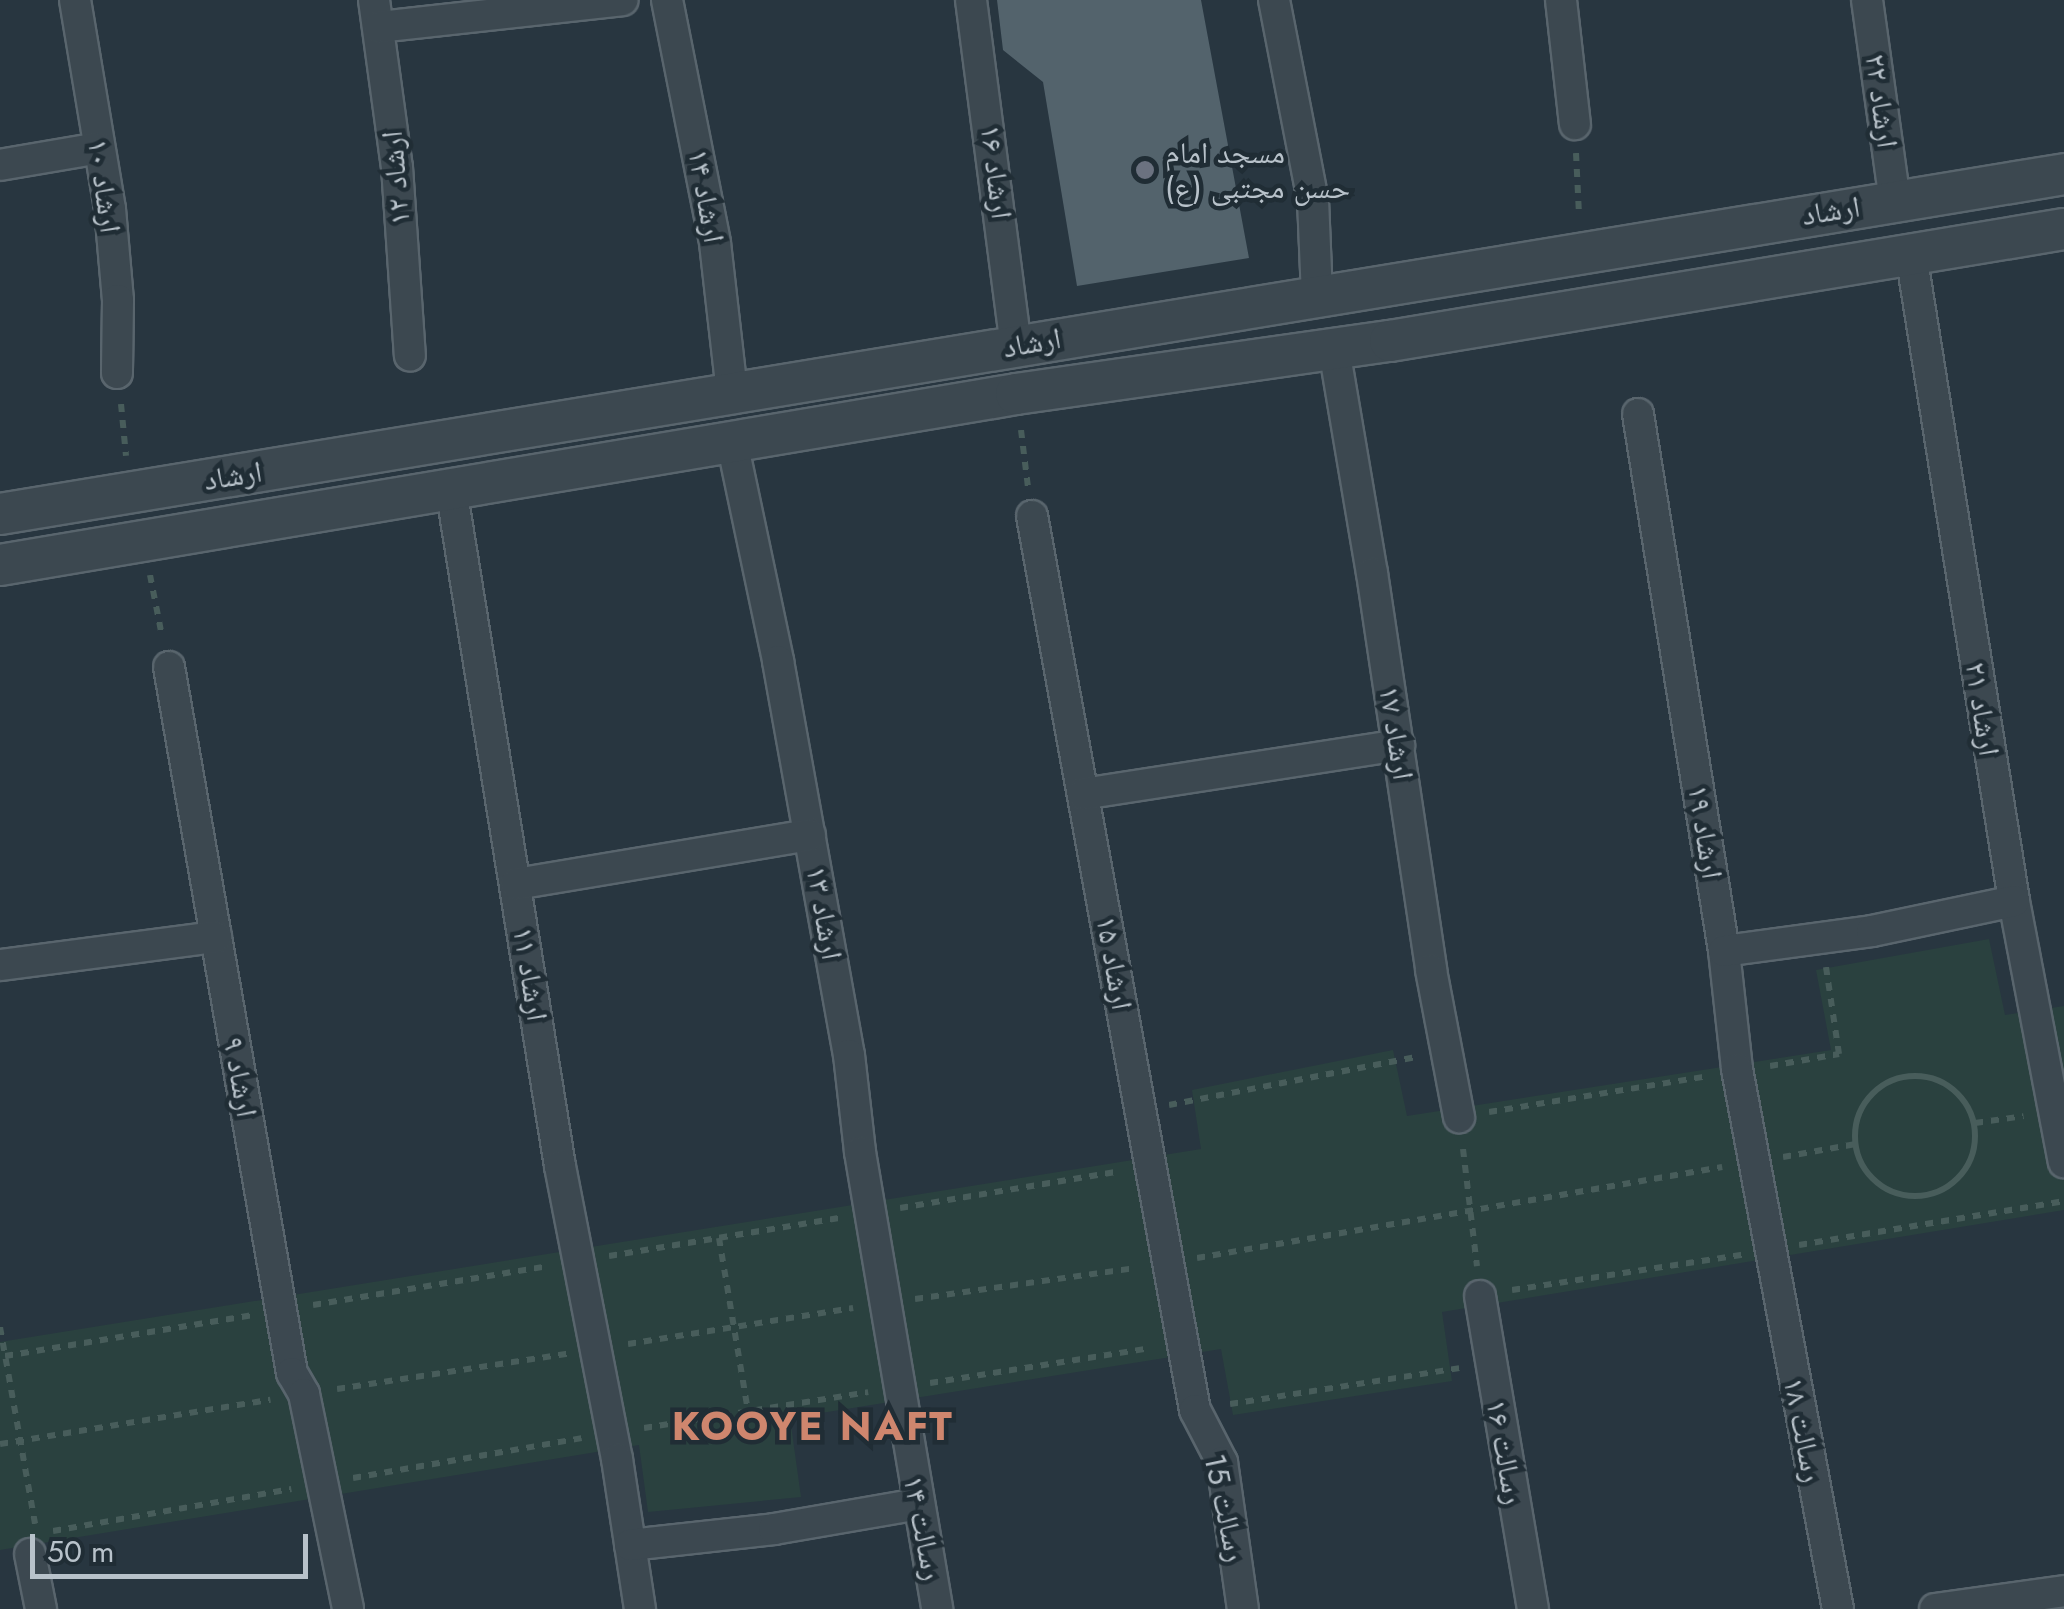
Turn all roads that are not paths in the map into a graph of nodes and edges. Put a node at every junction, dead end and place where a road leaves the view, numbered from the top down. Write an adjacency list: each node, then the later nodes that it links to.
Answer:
1 (75, 0): 10 (street, ارشاد ۱۰)
2 (623, 0): 8 (street)
3 (667, 0): 23 (street, ارشاد ۱۴)
4 (972, 0): 18 (street, ارشاد ۱۶)
5 (1274, 0): 16 (street)
6 (1561, 0): 9 (street)
7 (1867, 0): 13 (street, ارشاد ۲۲)
8 (377, 14): 20 (street, ارشاد ۱۲)
9 (1574, 124)
10 (99, 148): 11 (street); 22 (street, ارشاد ۱۰)
11 (0, 166)
12 (2064, 174): 13 (street, ارشاد)
13 (1895, 202): 16 (street, ارشاد)
14 (2064, 229): 15 (street, ارشاد)
15 (1910, 254): 19 (street, ارشاد); 37 (street, ارشاد ۲۱)
16 (1317, 294): 17 (street, ارشاد)
17 (1162, 321): 18 (street, ارشاد); 21 (street)
18 (1016, 346): 23 (street, ارشاد)
19 (1334, 349): 21 (street, ارشاد); 33 (street, ارشاد ۱۷)
20 (410, 356)
21 (1169, 372): 26 (street, ارشاد)
22 (117, 373)
23 (732, 393): 25 (street, ارشاد)
24 (1638, 414): 39 (street, ارشاد ۱۹)
25 (592, 417): 27 (street); 29 (street, ارشاد)
26 (732, 442): 27 (street, ارشاد); 35 (street, ارشاد ۱۳)
27 (599, 464): 28 (street, ارشاد)
28 (451, 488): 31 (street, ارشاد); 36 (street, ارشاد ۱۱)
29 (8, 512): 31 (street)
30 (1032, 516): 34 (street, ارشاد ۱۵)
31 (12, 563)
32 (169, 667): 38 (street, ارشاد ۹)
33 (1399, 745): 34 (street); 41 (street, ارشاد ۱۷)
34 (1083, 794): 46 (street, ارشاد ۱۵)
35 (810, 835): 36 (street); 45 (street, ارشاد ۱۳)
36 (516, 884): 48 (street, ارشاد ۱۱)
37 (2014, 901): 39 (street); 42 (street, ارشاد ۲۱)
38 (216, 937): 40 (street); 52 (street, ارشاد ۹)
39 (1724, 951): 43 (street, ارشاد ۱۹)
40 (0, 965)
41 (1459, 1117)
42 (2064, 1162)
43 (1768, 1250): 57 (street, رسالت ۱۸)
44 (1480, 1296): 56 (street, رسالت ۱۶)
45 (898, 1388): 47 (street, رسالت ۱۴)
46 (1196, 1410): 55 (street, رسالت 15)
47 (918, 1504): 48 (street); 54 (street, رسالت ۱۴)
48 (630, 1545): 53 (street, ارشاد ۱۱)
49 (30, 1554): 51 (street)
50 (2064, 1591): 58 (street)
51 (41, 1609)
52 (348, 1609)
53 (640, 1609)
54 (937, 1609)
55 (1243, 1609)
56 (1533, 1609)
57 (1838, 1609)
58 (1935, 1609)

